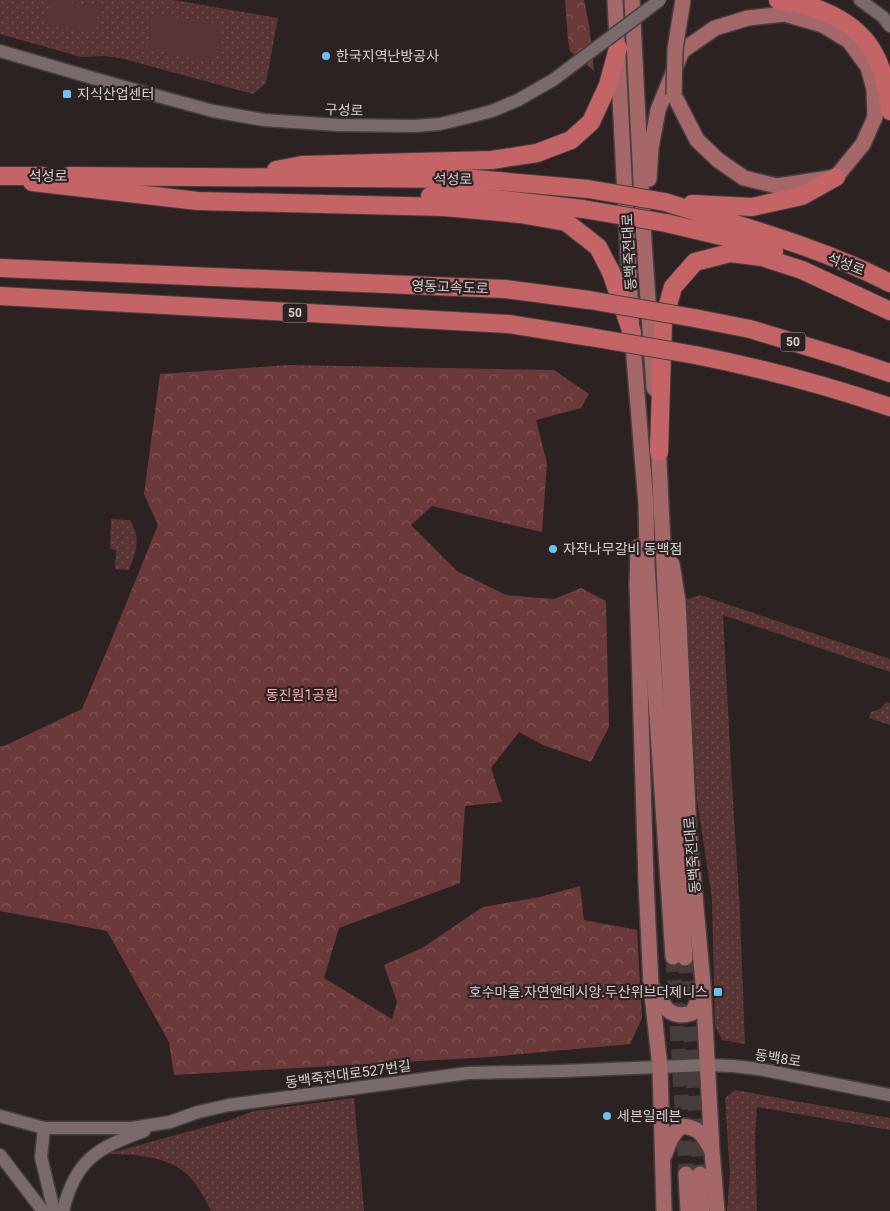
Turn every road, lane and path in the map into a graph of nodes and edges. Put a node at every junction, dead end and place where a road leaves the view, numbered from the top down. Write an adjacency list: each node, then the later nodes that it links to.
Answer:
1 (615, 0): 8 (main road, 동백죽전대로)
2 (632, 0): 17 (main road, 동백죽전대로)
3 (660, 0): 9 (street, 구성로, bridge)
4 (683, 0): 12 (main road, bridge)
5 (778, 0): 10 (highway)
6 (860, 0): 7 (street)
7 (890, 26)
8 (618, 48): 13 (highway); 23 (main road, 동백죽전대로)
9 (0, 51)
10 (890, 111)
11 (0, 176): 13 (highway, 석성로)
12 (836, 177): 16 (highway); 17 (main road)
13 (230, 178): 16 (highway, 석성로, bridge)
14 (32, 182): 15 (highway, 석성로); 21 (highway, 석성로, bridge); 23 (highway)
15 (0, 183)
16 (664, 202): 19 (highway, 석성로)
17 (644, 241): 26 (main road, 동백죽전대로)
18 (0, 268): 24 (highway, 영동고속도로 / 50, bridge)
19 (890, 283)
20 (0, 296): 25 (highway, 50, bridge)
21 (890, 298)
22 (890, 311): 26 (highway)
23 (632, 333): 27 (main road, 동백죽전대로)
24 (890, 373)
25 (890, 407)
26 (659, 452): 27 (main road, 동백죽전대로)
27 (653, 502): 28 (main road, 동백죽전대로); 29 (main road, 동백죽전대로); 30 (main road, 동백죽전대로)
28 (679, 958)
29 (703, 984): 30 (main road); 31 (main road, 동백죽전대로)
30 (651, 985): 32 (main road, 동백죽전대로)
31 (707, 1065): 32 (street, 동백8로); 33 (street, 동백8로); 37 (main road, 동백죽전대로)
32 (660, 1068): 35 (street, 동백죽전대로527번길); 39 (main road, 동백죽전대로)
33 (890, 1095)
34 (0, 1116): 36 (street, 동백죽전대로527번길)
35 (170, 1122): 36 (street, 동백죽전대로527번길); 42 (street)
36 (44, 1128): 41 (street)
37 (712, 1151): 39 (main road); 46 (main road, 동백죽전대로)
38 (0, 1155): 40 (street)
39 (663, 1159): 43 (main road, 동백죽전대로)
40 (43, 1211)
41 (54, 1211)
42 (63, 1211)
43 (664, 1211)
44 (688, 1211): 45 (main road)
45 (702, 1211)
46 (717, 1211)

